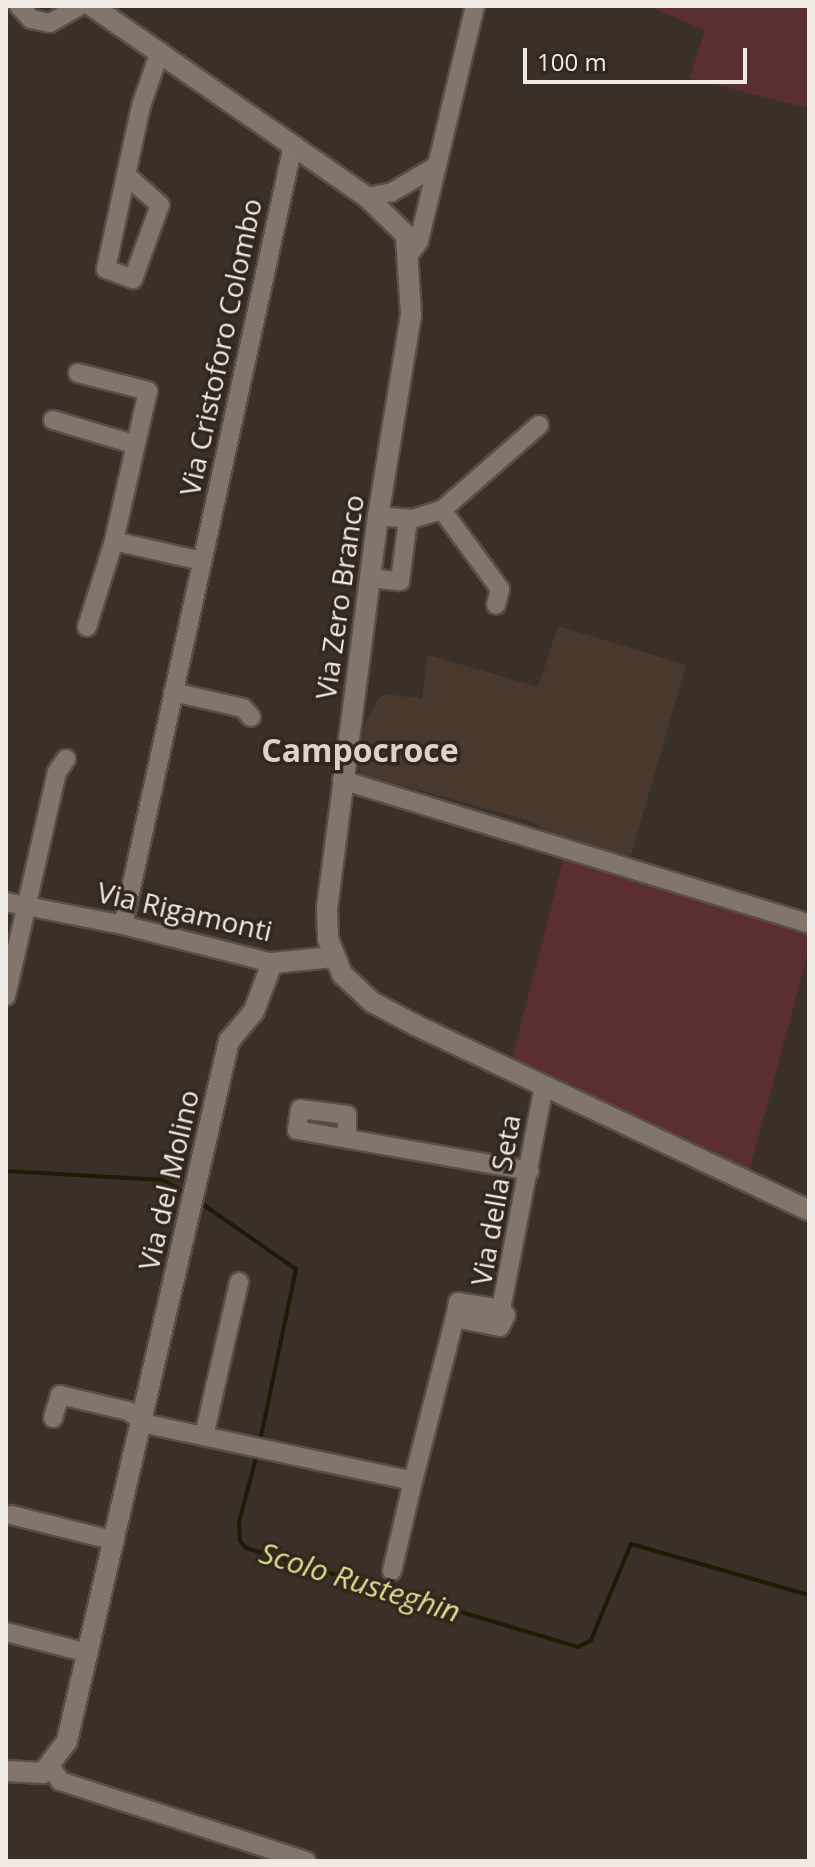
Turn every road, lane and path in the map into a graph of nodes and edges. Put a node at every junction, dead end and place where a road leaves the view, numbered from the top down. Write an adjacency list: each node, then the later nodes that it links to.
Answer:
1 (19, 6): 2 (street)
2 (80, 6)
3 (92, 6): 5 (street, Via Zero Branco)
4 (475, 6): 7 (street)
5 (160, 51): 6 (street, Via Zero Branco); 8 (street)
6 (293, 145): 9 (street, Via Zero Branco); 19 (street, Via Cristoforo Colombo)
7 (433, 168): 9 (street); 10 (street)
8 (126, 175): 8 (street)
9 (367, 197): 10 (street, Via Zero Branco)
10 (410, 253): 16 (street, Via Zero Branco)
11 (78, 373): 14 (street)
12 (53, 420): 14 (street)
13 (539, 425): 15 (street)
14 (133, 444): 18 (street)
15 (442, 510): 17 (street); 21 (street)
16 (378, 516): 17 (street); 20 (street, Via Zero Branco)
17 (408, 519): 20 (street)
18 (114, 541): 19 (street); 22 (street)
19 (202, 561): 23 (street, Via Cristoforo Colombo)
20 (369, 578): 26 (street, Via Zero Branco)
21 (496, 605)
22 (87, 627)
23 (173, 692): 24 (street); 30 (street, Via Cristoforo Colombo)
24 (251, 717)
25 (66, 759): 28 (street)
26 (342, 780): 29 (street); 31 (street, Via Zero Branco)
27 (6, 902): 28 (street, Via Rigamonti)
28 (25, 906): 30 (street, Via Rigamonti); 33 (street)
29 (809, 924)
30 (123, 925): 32 (street, Via Rigamonti)
31 (333, 957): 32 (street, Via Rigamonti); 34 (street, Via Zero Branco)
32 (272, 963): 40 (street, Via del Molino)
33 (6, 996)
34 (544, 1085): 36 (street, Via della Seta); 37 (street, Via Zero Branco)
35 (347, 1136): 36 (street)
36 (529, 1171): 42 (street, Via della Seta)
37 (809, 1210)
38 (239, 1282): 41 (street)
39 (53, 1418): 40 (street)
40 (141, 1419): 41 (street); 44 (street, Via del Molino)
41 (204, 1436): 42 (street)
42 (413, 1481): 45 (street)
43 (11, 1515): 44 (street)
44 (115, 1541): 47 (street, Via del Molino)
45 (392, 1571)
46 (6, 1632): 47 (street)
47 (88, 1653): 48 (street, Via del Molino)
48 (51, 1767): 49 (street); 50 (street)
49 (6, 1771)
50 (306, 1861)

